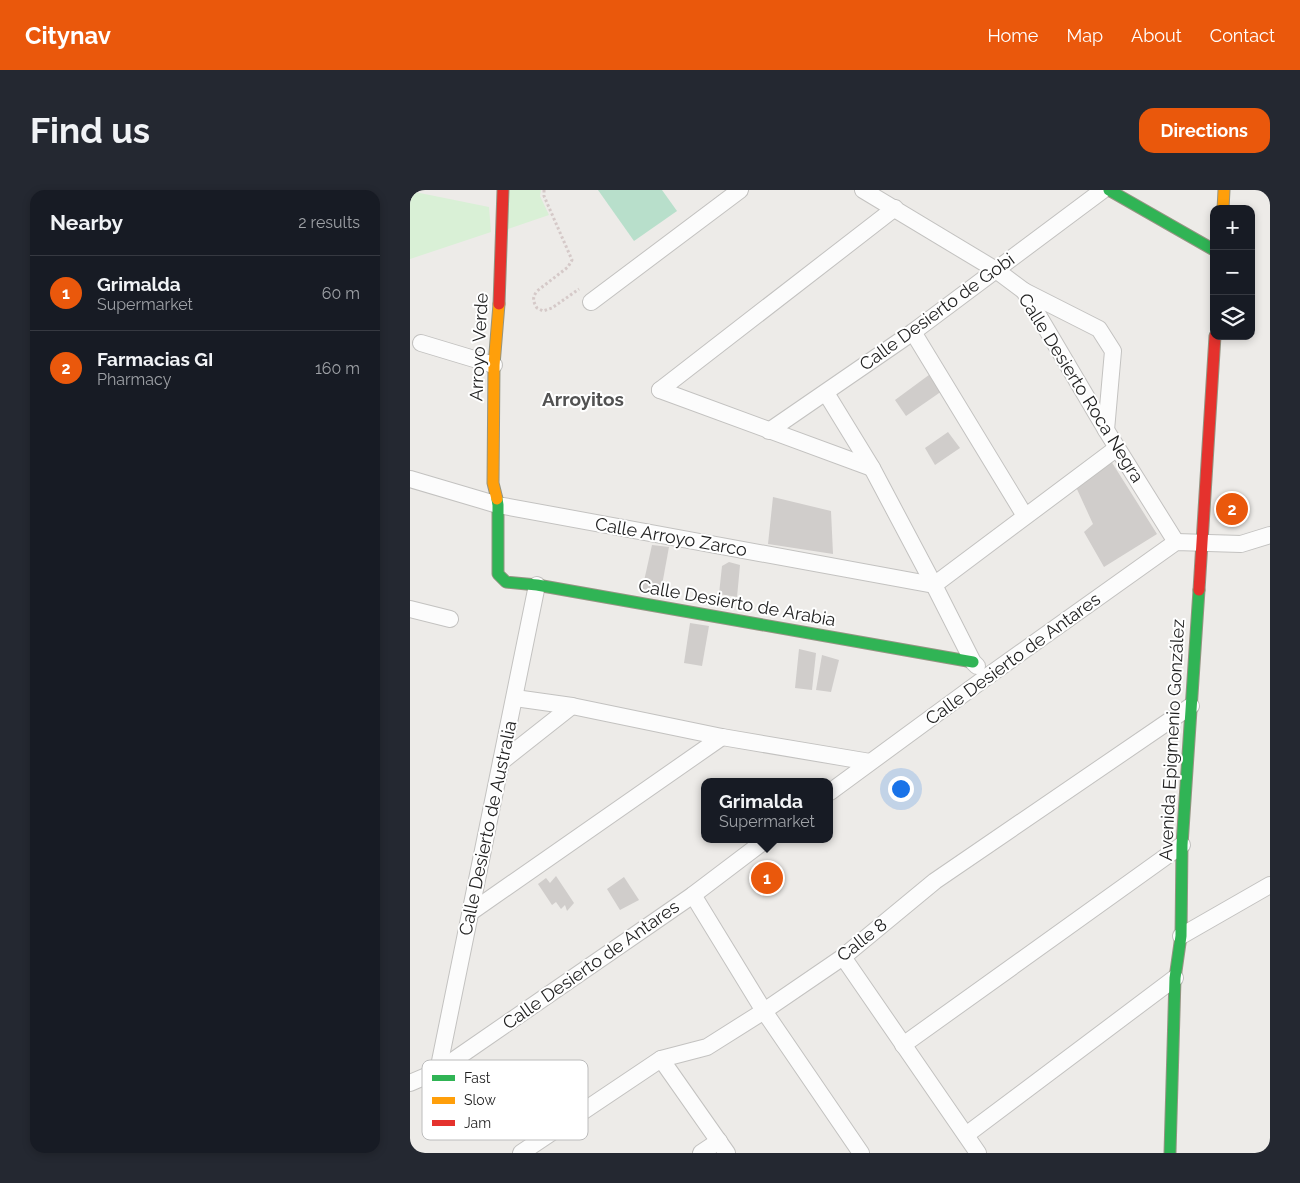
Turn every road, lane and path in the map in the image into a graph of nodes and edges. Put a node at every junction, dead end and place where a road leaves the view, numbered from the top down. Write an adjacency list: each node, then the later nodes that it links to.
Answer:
1 (503, 190): 18 (street, Arroyo Verde)
2 (544, 190): 12 (path)
3 (740, 190): 14 (street)
4 (863, 190): 9 (street, Calle Desierto Roca Negra)
5 (1103, 190): 11 (street, Calle Desierto de Gobi)
6 (1109, 190): 10 (street)
7 (1224, 190): 8 (street)
8 (1223, 205)
9 (896, 208): 11 (street, Calle Desierto Roca Negra); 21 (street)
10 (1210, 248)
11 (996, 270): 13 (street, Calle Desierto Roca Negra); 15 (street, Calle Desierto de Gobi)
12 (537, 291)
13 (1024, 291): 20 (street, Calle Desierto Roca Negra); 20 (street)
14 (591, 302)
15 (913, 332): 19 (street, Calle Desierto de Gobi); 26 (street)
16 (1215, 340): 29 (street, Avenida Epigmenio González)
17 (421, 342): 18 (street)
18 (494, 366): 25 (street, Arroyo Verde)
19 (826, 393): 21 (street, Calle Desierto de Gobi); 23 (street)
20 (1106, 430): 22 (street, Calle Desierto Roca Negra)
21 (769, 431): 23 (street)
22 (1118, 448): 26 (street); 28 (street, Calle Desierto Roca Negra)
23 (872, 468): 32 (street)
24 (410, 479): 25 (street, Calle Arroyo Zarco)
25 (498, 505): 30 (street, Arroyo Verde); 32 (street, Calle Arroyo Zarco)
26 (1025, 516): 32 (street)
27 (1270, 535): 29 (street)
28 (1176, 542): 29 (street); 36 (street, Calle Desierto de Antares)
29 (1202, 542): 39 (street, Avenida Epigmenio González)
30 (498, 574): 31 (street, Calle Desierto de Arabia)
31 (537, 585): 35 (street, Calle Desierto de Arabia); 37 (street, Calle Desierto de Australia)
32 (934, 585): 35 (street)
33 (410, 609): 34 (street)
34 (450, 619)
35 (973, 662): 36 (street)
36 (988, 676): 42 (street, Calle Desierto de Antares)
37 (515, 698): 38 (street); 41 (street, Calle Desierto de Australia)
38 (572, 706): 40 (street); 41 (street)
39 (1191, 706): 45 (street, Avenida Epigmenio González); 50 (street, Calle 8)
40 (722, 737): 42 (street); 48 (street)
41 (501, 762): 48 (street, Calle Desierto de Australia)
42 (870, 762): 43 (street, Calle Desierto de Antares)
43 (833, 790)
44 (762, 843): 47 (street, Calle Desierto de Antares)
45 (1182, 844): 49 (street, Avenida Epigmenio González); 53 (street)
46 (1270, 885): 49 (street)
47 (693, 895): 52 (street); 56 (street, Calle Desierto de Antares)
48 (471, 912): 55 (street, Calle Desierto de Australia)
49 (1181, 936): 51 (street, Avenida Epigmenio González)
50 (843, 957): 52 (street, Calle 8); 53 (street)
51 (1175, 978): 60 (street); 63 (street, Avenida Epigmenio González)
52 (764, 1011): 54 (street, Calle 8); 66 (street)
53 (903, 1044): 60 (street)
54 (661, 1059): 59 (street, Calle 8); 62 (street)
55 (440, 1060)
56 (454, 1060)
57 (422, 1078): 58 (street, Calle Desierto de Antares)
58 (410, 1083)
59 (588, 1108)
60 (966, 1136): 67 (street)
61 (540, 1140): 64 (street, Calle 8)
62 (723, 1147): 65 (street)
63 (1172, 1150)
64 (521, 1153)
65 (701, 1153)
66 (861, 1153)
67 (978, 1153)

